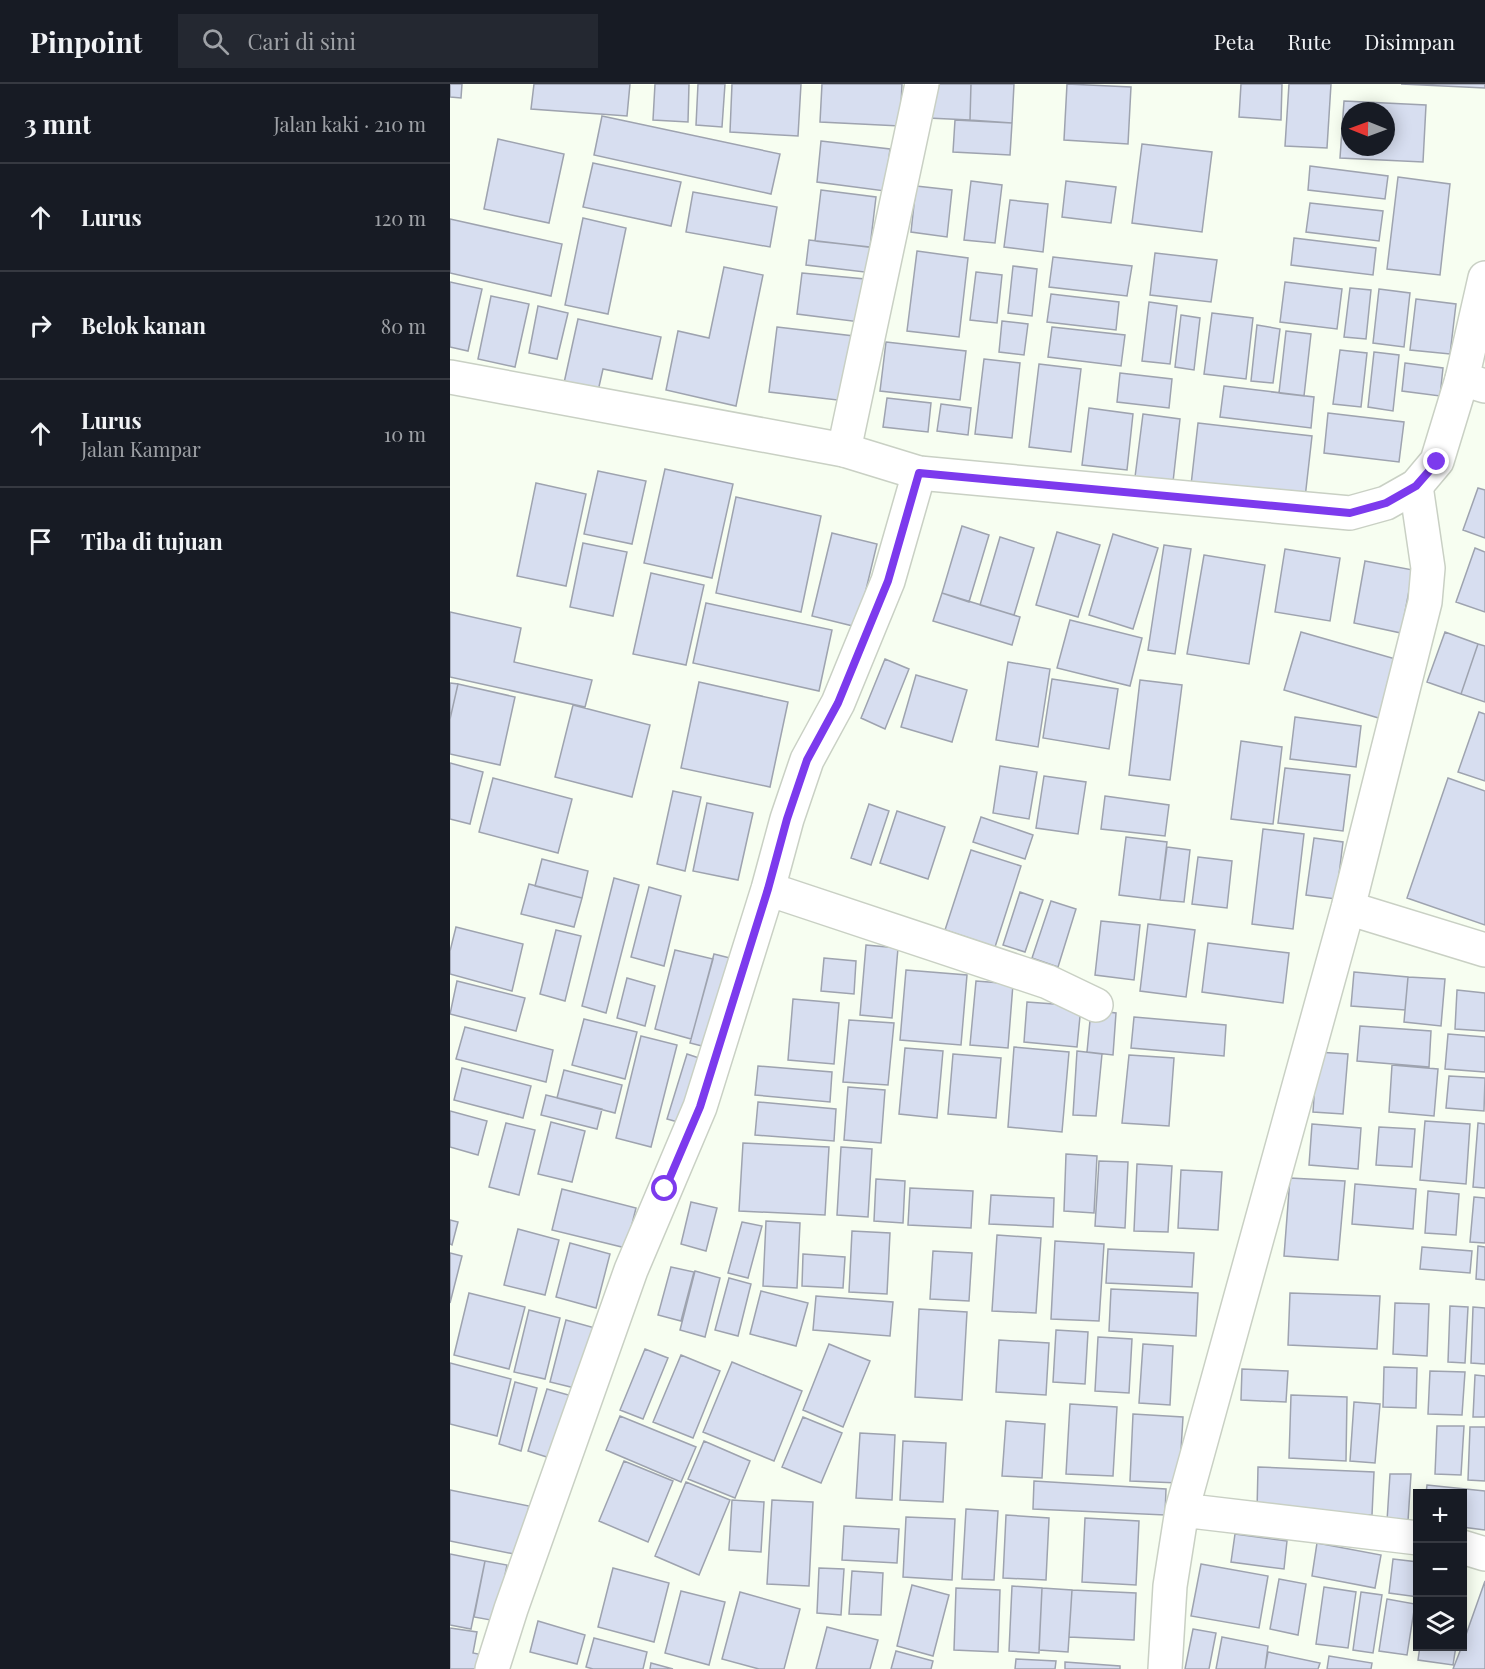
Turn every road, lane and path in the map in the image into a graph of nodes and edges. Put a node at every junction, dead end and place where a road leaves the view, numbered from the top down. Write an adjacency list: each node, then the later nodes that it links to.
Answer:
1 (922, 84): 5 (street)
2 (1485, 278): 4 (street)
3 (450, 377): 5 (street)
4 (1474, 383): 7 (street)
5 (844, 450): 6 (street)
6 (919, 473): 7 (street); 8 (street)
7 (1416, 486): 9 (street)
8 (768, 889): 11 (street); 16 (street)
9 (1348, 908): 10 (street); 12 (street)
10 (1485, 950)
11 (1096, 1005)
12 (1182, 1510): 13 (street); 17 (street)
13 (1413, 1537)
14 (1467, 1549): 15 (street)
15 (1485, 1554)
16 (492, 1669)
17 (1165, 1669)

